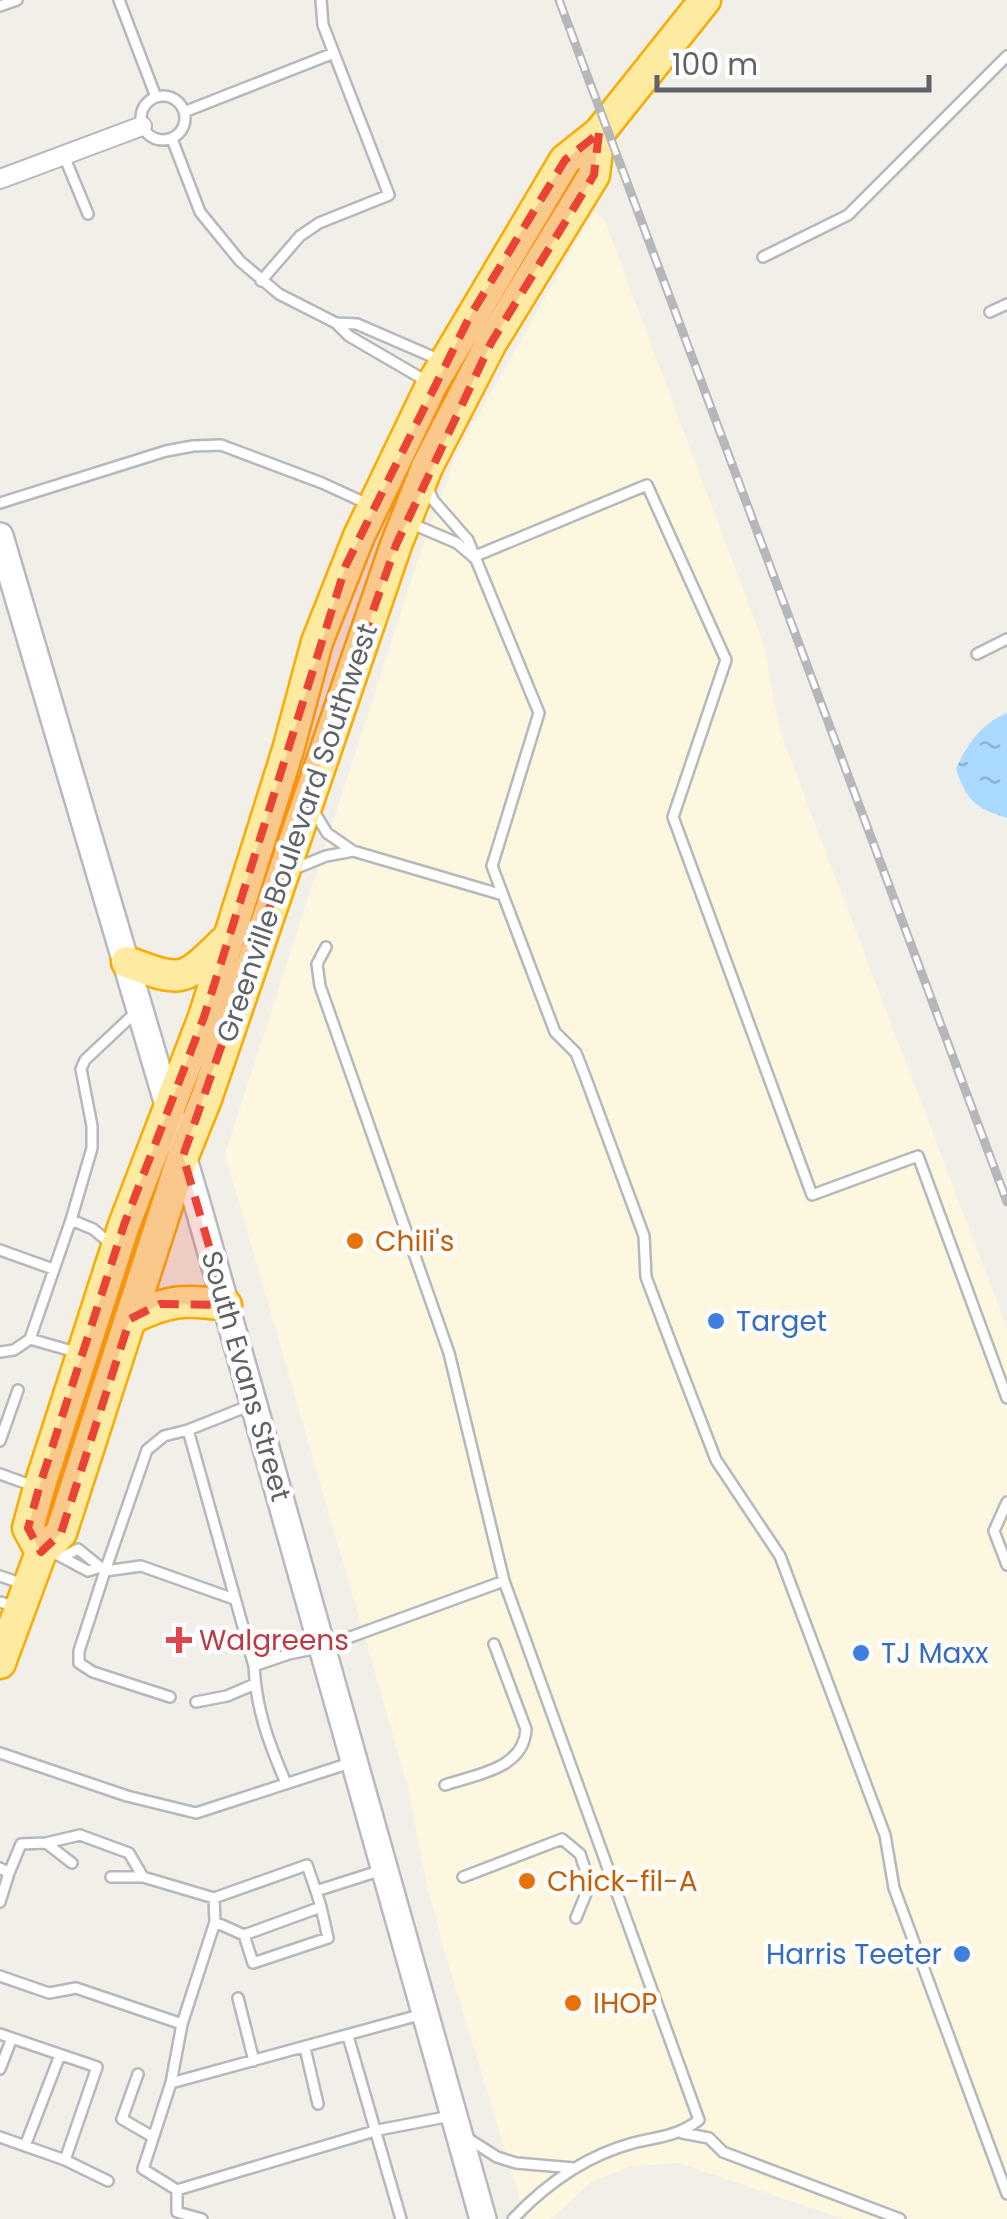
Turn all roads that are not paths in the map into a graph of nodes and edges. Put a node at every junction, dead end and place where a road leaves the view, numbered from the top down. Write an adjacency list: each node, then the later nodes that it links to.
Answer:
1 (17, 0): 5 (lane)
2 (119, 0): 8 (lane)
3 (321, 0): 6 (lane)
4 (704, 0): 11 (highway, Greenville Boulevard Southwest)
5 (0, 6)
6 (334, 53): 9 (lane); 17 (lane)
7 (1007, 56): 16 (lane)
8 (156, 97): 9 (lane); 10 (lane)
9 (184, 112): 12 (lane)
10 (142, 126): 12 (lane); 13 (street)
11 (599, 133): 21 (highway, Greenville Boulevard Southwest); 22 (highway, Greenville Boulevard Southwest)
12 (172, 138): 17 (lane)
13 (63, 156): 14 (street); 15 (lane)
14 (0, 179)
15 (88, 214)
16 (764, 257)
17 (261, 280): 20 (lane)
18 (1007, 304): 19 (lane)
19 (990, 312)
20 (336, 323): 21 (lane); 21 (lane)
21 (433, 383): 24 (highway, Greenville Boulevard Southwest); 25 (highway)
22 (423, 477): 25 (highway, Greenville Boulevard Southwest); 27 (lane)
23 (0, 504): 24 (lane)
24 (372, 506): 28 (highway); 35 (highway, Greenville Boulevard Southwest)
25 (406, 522): 27 (lane); 28 (highway, Greenville Boulevard Southwest)
26 (0, 536): 37 (main road, South Evans Street)
27 (473, 557): 34 (lane); 51 (lane)
28 (366, 631): 31 (highway, Greenville Boulevard Southwest)
29 (1007, 639): 30 (lane)
30 (977, 654)
31 (306, 799): 32 (lane); 33 (highway, Greenville Boulevard Southwest)
32 (353, 852): 33 (lane); 34 (lane)
33 (281, 874): 40 (highway, Greenville Boulevard Southwest)
34 (503, 895): 113 (lane)
35 (231, 935): 37 (highway); 39 (highway, Greenville Boulevard Southwest)
36 (326, 947): 61 (lane)
37 (127, 962): 38 (main road, South Evans Street)
38 (140, 1008): 39 (main road, South Evans Street); 41 (lane)
39 (168, 1110): 40 (main road, South Evans Street); 42 (highway, Greenville Boulevard Southwest)
40 (183, 1156): 45 (main road, South Evans Street); 46 (highway, Greenville Boulevard Southwest)
41 (71, 1220): 42 (lane); 44 (lane)
42 (111, 1234): 49 (highway, Greenville Boulevard Southwest)
43 (0, 1250): 44 (lane)
44 (53, 1269): 47 (lane)
45 (226, 1305): 46 (highway); 52 (main road, South Evans Street)
46 (130, 1319): 58 (highway, Greenville Boulevard Southwest)
47 (30, 1339): 48 (lane); 49 (lane)
48 (0, 1352)
49 (82, 1354): 56 (highway, Greenville Boulevard Southwest)
50 (18, 1390): 54 (lane)
51 (1007, 1398)
52 (254, 1404): 53 (lane); 65 (main road, South Evans Street)
53 (188, 1430): 60 (lane); 63 (lane)
54 (0, 1441)
55 (0, 1474): 56 (lane)
56 (38, 1488): 58 (highway, Greenville Boulevard Southwest)
57 (1007, 1502): 59 (lane)
58 (52, 1554): 60 (lane); 62 (highway, Greenville Boulevard Southwest)
59 (1007, 1565)
60 (101, 1569): 63 (lane); 69 (lane)
61 (504, 1580): 65 (lane); 105 (lane)
62 (12, 1593): 66 (highway, Greenville Boulevard Southwest)
63 (234, 1600): 67 (lane)
64 (494, 1644): 74 (lane)
65 (322, 1648): 67 (lane); 72 (main road, South Evans Street)
66 (0, 1663)
67 (254, 1666): 68 (lane)
68 (255, 1684): 70 (lane); 73 (lane)
69 (170, 1697)
70 (196, 1702)
71 (0, 1753): 73 (lane)
72 (355, 1761): 73 (lane); 77 (main road, South Evans Street)
73 (286, 1784)
74 (445, 1785)
75 (46, 1843): 76 (lane); 78 (lane); 80 (lane)
76 (72, 1864)
77 (385, 1869): 82 (lane); 91 (main road, South Evans Street)
78 (5, 1870): 84 (lane)
79 (112, 1877): 80 (lane)
80 (144, 1877): 83 (lane)
81 (463, 1877): 86 (lane)
82 (316, 1891): 83 (lane); 85 (lane)
83 (214, 1898): 87 (lane)
84 (0, 1902)
85 (321, 1907): 88 (lane); 88 (lane)
86 (576, 1918)
87 (215, 1922): 88 (lane); 92 (lane)
88 (244, 1934)
89 (0, 1976): 92 (lane)
90 (238, 1998): 98 (lane)
91 (426, 2014): 94 (lane); 103 (main road, South Evans Street)
92 (182, 2024): 101 (lane)
93 (0, 2034): 95 (lane)
94 (348, 2036): 96 (lane); 104 (lane)
95 (12, 2038): 97 (lane); 99 (lane)
96 (304, 2048): 98 (lane); 102 (lane)
97 (60, 2055): 108 (lane); 109 (lane)
98 (254, 2061): 101 (lane)
99 (0, 2069)
100 (138, 2074): 107 (lane)
101 (171, 2083): 107 (lane)
102 (318, 2104)
103 (457, 2124): 104 (lane); 110 (lane); 116 (main road, South Evans Street)
104 (378, 2130): 112 (lane); 115 (lane)
105 (682, 2133): 110 (lane); 118 (lane)
106 (0, 2137): 108 (lane)
107 (153, 2137): 112 (lane)
108 (25, 2146): 109 (lane)
109 (65, 2160): 111 (lane)
110 (574, 2168): 117 (lane)
111 (108, 2181)
112 (176, 2190): 114 (lane)
113 (1007, 2194)
114 (202, 2219)
115 (401, 2219)
116 (483, 2219)
117 (513, 2219)
118 (900, 2219)

